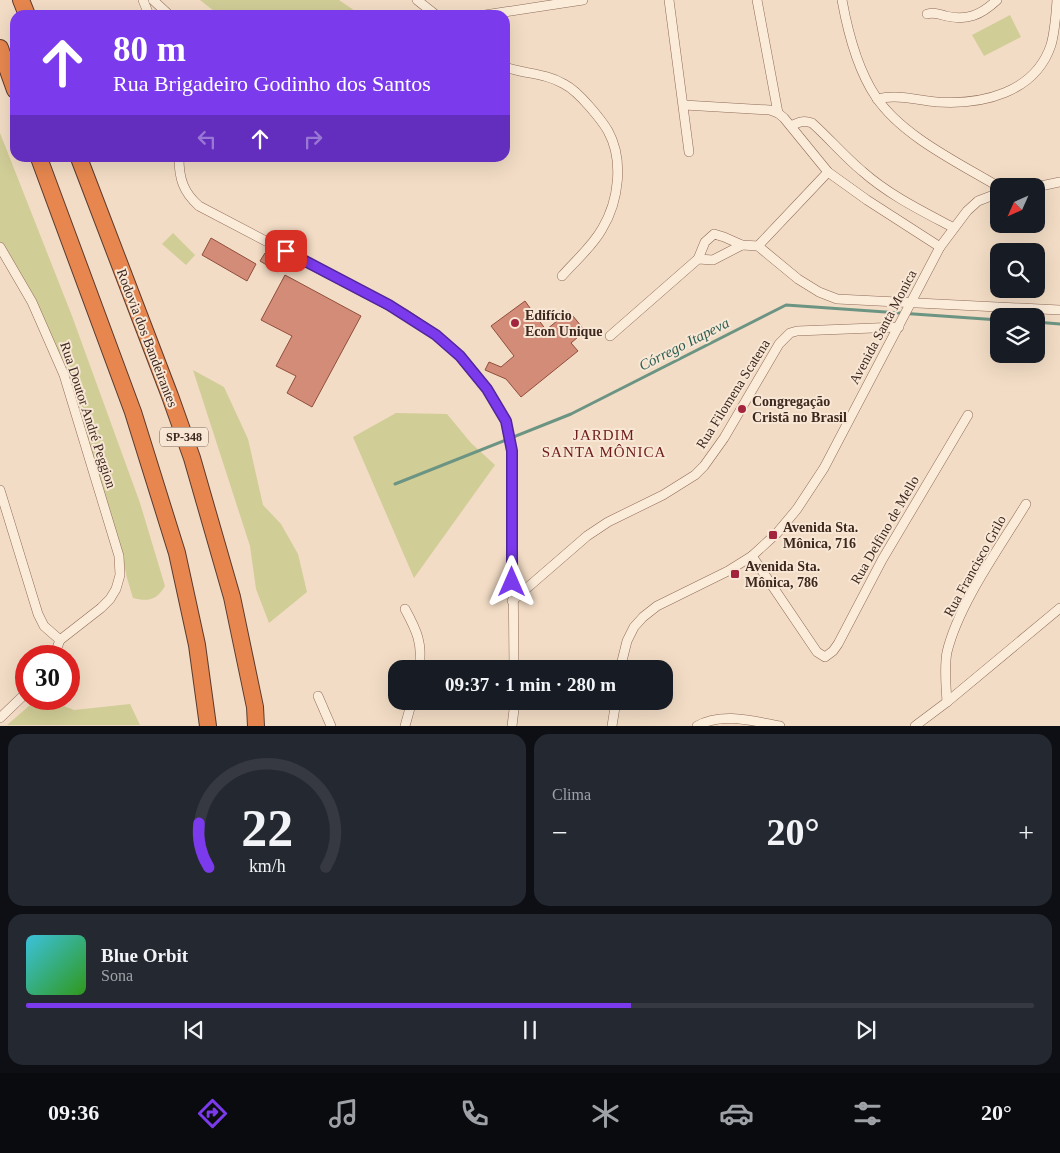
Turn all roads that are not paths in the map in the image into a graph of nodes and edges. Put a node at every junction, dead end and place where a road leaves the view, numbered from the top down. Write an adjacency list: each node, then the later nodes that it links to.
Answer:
1 (153, 0): 9 (street)
2 (417, 0): 10 (street)
3 (583, 0): 11 (street)
4 (669, 0): 17 (street)
5 (757, 0): 18 (street)
6 (842, 0): 16 (street)
7 (997, 0): 12 (street)
8 (1057, 0): 16 (street)
9 (163, 10)
10 (430, 10)
11 (510, 11)
12 (926, 14)
13 (0, 48): 15 (highway)
14 (510, 68): 35 (street)
15 (10, 76)
16 (877, 99): 25 (street)
17 (684, 105): 18 (street); 20 (street)
18 (778, 113): 19 (street)
19 (791, 126): 24 (street); 29 (street)
20 (689, 152)
21 (40, 162): 60 (highway, SP-348)
22 (81, 162): 61 (highway, Rodovia dos Bandeirantes / SP-348)
23 (179, 162): 45 (street)
24 (828, 172): 31 (street); 33 (street)
25 (990, 182)
26 (1060, 182): 27 (street)
27 (1045, 185)
28 (990, 196): 29 (street, Avenida Santa Monica)
29 (954, 228): 33 (street, Avenida Santa Monica)
30 (742, 245): 31 (street); 34 (street); 34 (street)
31 (758, 246): 36 (street)
32 (0, 247): 48 (street, Rua Doutor André Peggion)
33 (940, 247): 36 (street, Avenida Santa Monica)
34 (698, 259): 39 (street)
35 (562, 276)
36 (911, 304): 37 (street); 38 (street, Avenida Santa Monica)
37 (1060, 310)
38 (901, 324): 44 (street, Avenida Santa Monica); 45 (street, Rua Filomena Scatena)
39 (610, 336)
40 (968, 415): 44 (street, Rua Delfino de Mello)
41 (0, 490): 42 (street)
42 (2, 500): 48 (street)
43 (1026, 504): 54 (street, Rua Francisco Grilo)
44 (752, 556): 52 (street, Avenida Santa Monica)
45 (512, 601): 51 (street)
46 (1060, 608): 54 (street)
47 (405, 609): 50 (street)
48 (60, 640): 49 (street)
49 (58, 645)
50 (419, 660)
51 (514, 660)
52 (622, 660)
53 (318, 696): 62 (street)
54 (947, 702): 68 (street)
55 (15, 704): 59 (street)
56 (409, 710): 63 (street)
57 (514, 710): 64 (street)
58 (615, 710): 65 (street)
59 (0, 718)
60 (208, 726)
61 (256, 726)
62 (331, 726)
63 (405, 726)
64 (512, 726)
65 (612, 726)
66 (697, 726): 67 (street)
67 (780, 726)
68 (915, 726)

